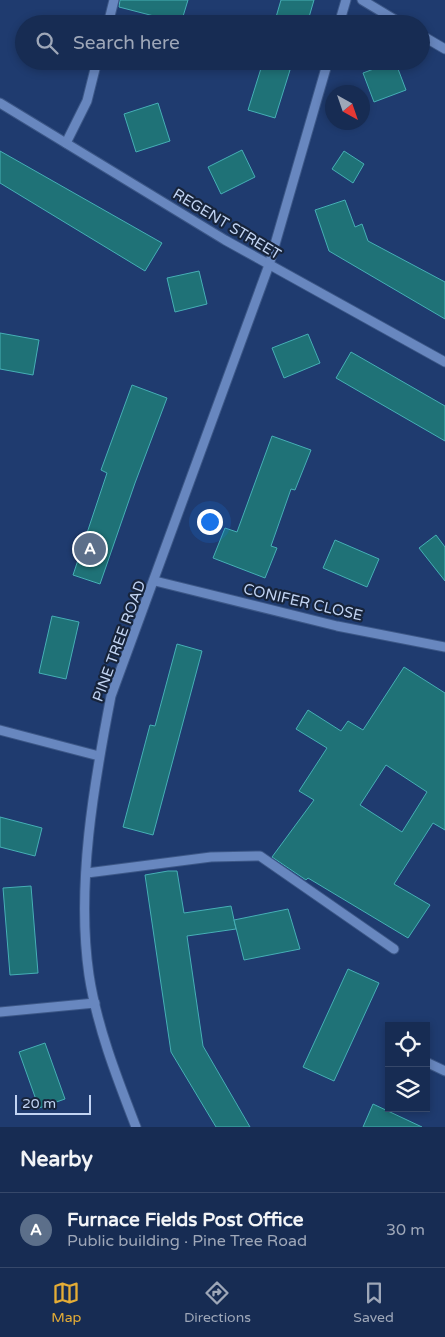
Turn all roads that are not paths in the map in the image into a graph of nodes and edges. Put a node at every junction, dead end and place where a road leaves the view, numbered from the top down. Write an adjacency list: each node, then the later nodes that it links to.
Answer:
1 (114, 0): 4 (street)
2 (346, 0): 5 (street)
3 (362, 0): 6 (street)
4 (110, 15)
5 (342, 15)
6 (387, 15)
7 (430, 40): 8 (street)
8 (445, 49)
9 (96, 70): 12 (street)
10 (325, 70): 13 (street, PINE TREE ROAD)
11 (0, 103): 12 (street, REGENT STREET)
12 (66, 143): 13 (street, REGENT STREET)
13 (269, 265): 14 (street, REGENT STREET); 15 (street, PINE TREE ROAD)
14 (445, 362)
15 (155, 580): 16 (street, CONIFER CLOSE); 18 (street, PINE TREE ROAD)
16 (445, 648)
17 (0, 730): 18 (street)
18 (99, 756): 19 (street, PINE TREE ROAD)
19 (87, 873): 20 (street); 21 (street, PINE TREE ROAD)
20 (394, 949)
21 (95, 1003): 22 (street); 25 (street, PINE TREE ROAD)
22 (0, 1012)
23 (430, 1064): 24 (street)
24 (445, 1071)
25 (136, 1127)

